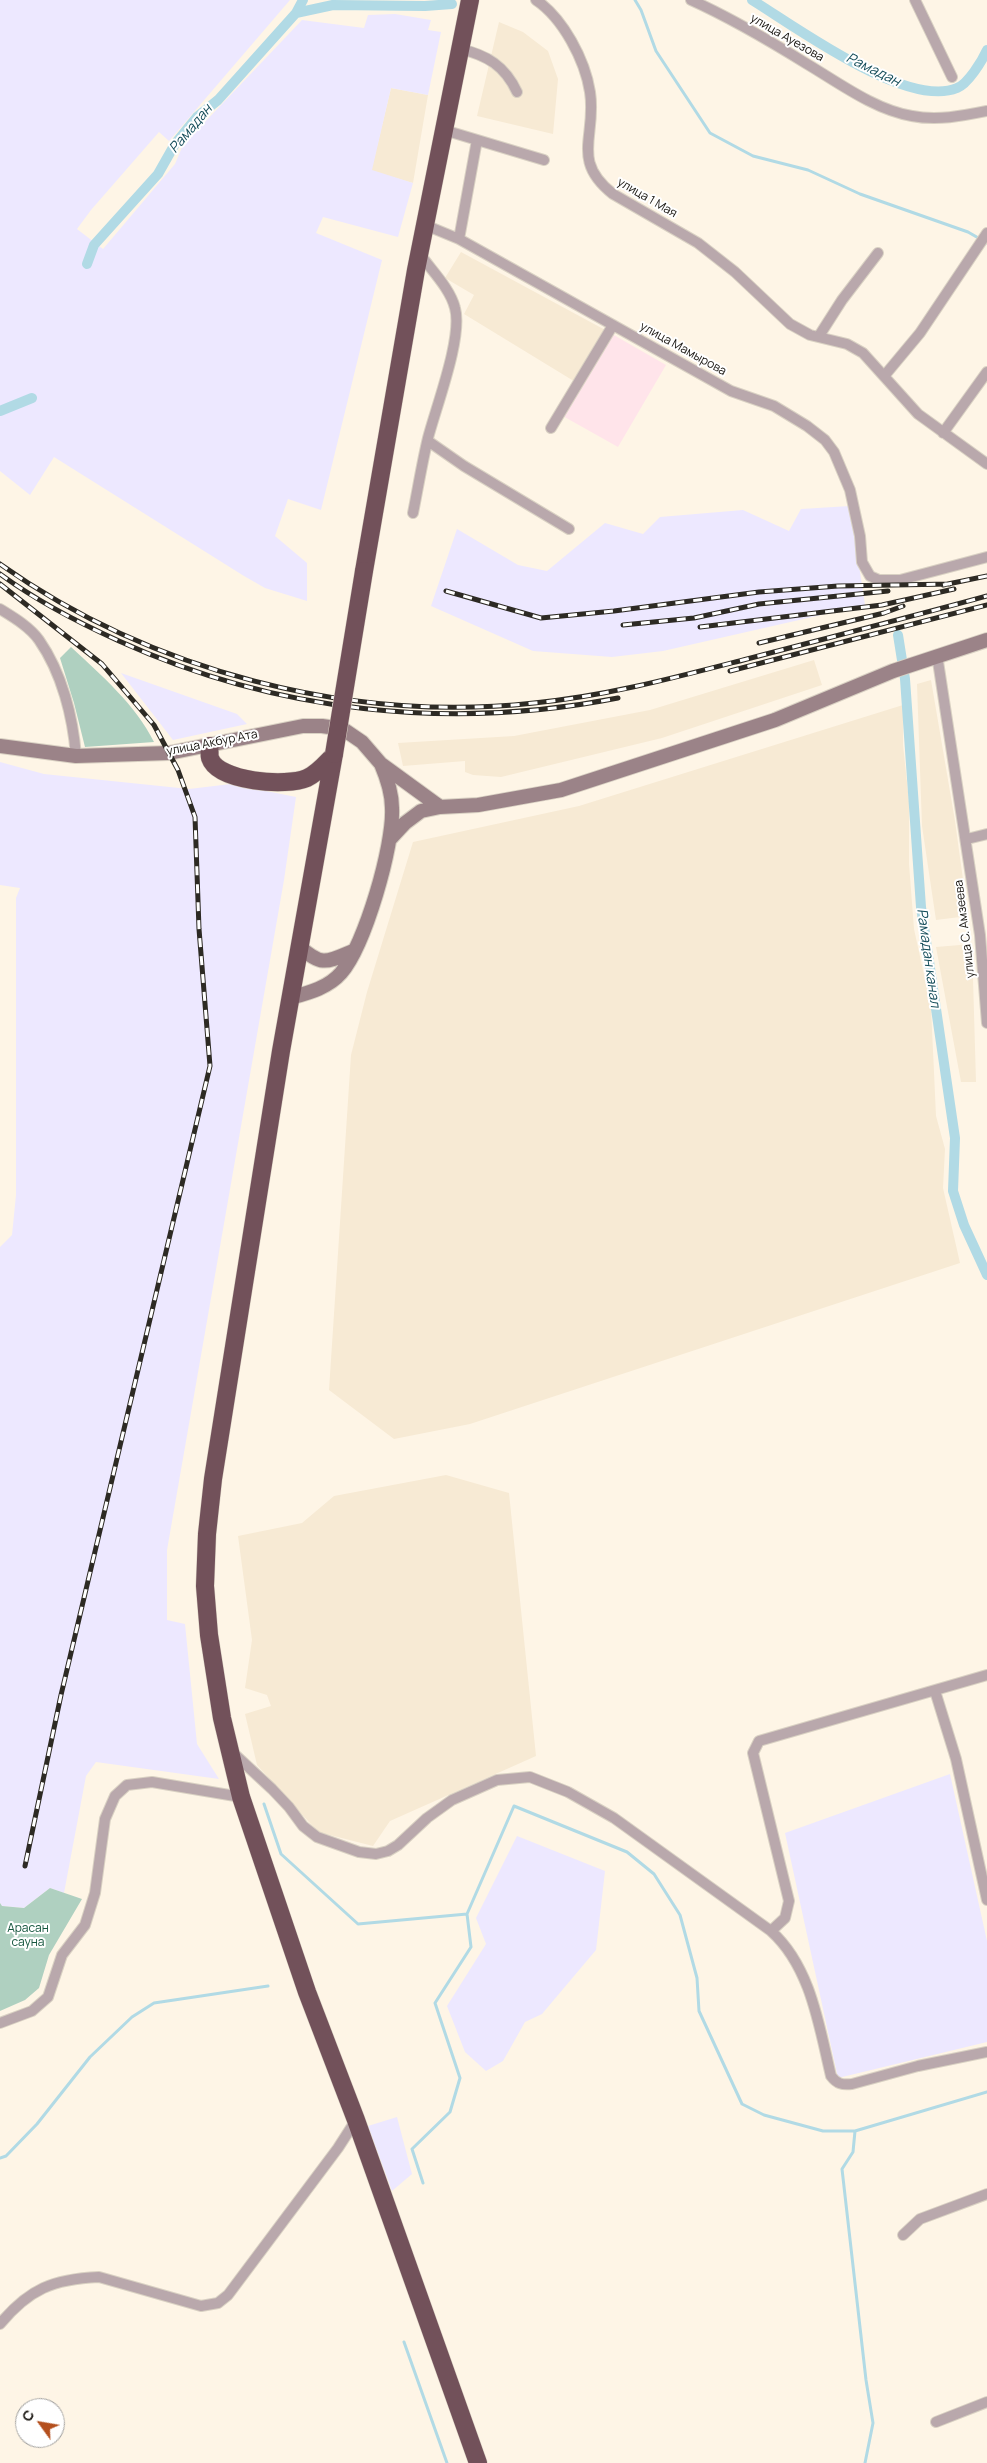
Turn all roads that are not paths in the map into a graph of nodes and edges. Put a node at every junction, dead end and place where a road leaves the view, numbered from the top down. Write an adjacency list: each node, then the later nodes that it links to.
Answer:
1 (470, 0): 5 (highway)
2 (536, 0): 19 (street, улица 1 Мая)
3 (691, 0): 8 (street, улица Ауезова)
4 (915, 0): 6 (street)
5 (460, 49): 7 (street); 9 (highway)
6 (952, 77)
7 (516, 92)
8 (987, 111)
9 (444, 130): 10 (street); 12 (highway)
10 (477, 140): 11 (street); 14 (street)
11 (544, 160)
12 (425, 225): 14 (street, улица Мамырова); 17 (highway)
13 (987, 233): 15 (street)
14 (459, 239): 18 (street, улица Мамырова)
15 (983, 249): 21 (street)
16 (878, 253): 19 (street)
17 (420, 254): 24 (street); 34 (highway, bridge)
18 (613, 325): 22 (street); 28 (street, улица Мамырова)
19 (819, 336): 21 (street, улица 1 Мая)
20 (987, 372): 23 (street)
21 (885, 375): 23 (street, улица 1 Мая)
22 (551, 428)
23 (943, 433): 25 (street, улица 1 Мая)
24 (428, 441): 26 (street); 27 (street)
25 (987, 464)
26 (413, 513)
27 (569, 529)
28 (987, 557)
29 (0, 608): 35 (street)
30 (987, 640): 31 (main road)
31 (937, 655): 37 (main road); 40 (street, улица С. Амзеева)
32 (0, 746): 35 (main road, улица Акбур Ата)
33 (210, 746): 34 (highway); 35 (main road, улица Акбур Ата); 36 (main road, улица Акбур Ата)
34 (334, 754): 41 (highway)
35 (76, 756)
36 (381, 764): 37 (main road); 39 (main road)
37 (440, 807): 39 (main road)
38 (987, 834): 40 (street)
39 (391, 838): 42 (main road)
40 (967, 839): 44 (street, улица С. Амзеева)
41 (300, 947): 42 (main road); 43 (highway)
42 (353, 951): 43 (main road)
43 (290, 998): 47 (highway)
44 (987, 1023)
45 (987, 1675): 46 (street)
46 (935, 1691): 49 (street); 50 (street)
47 (231, 1751): 48 (highway); 50 (street)
48 (241, 1797): 51 (street); 53 (highway)
49 (987, 1900)
50 (771, 1931): 52 (street)
51 (0, 2023)
52 (987, 2052)
53 (356, 2120): 56 (street); 59 (highway)
54 (987, 2194): 55 (street)
55 (903, 2235)
56 (0, 2324)
57 (987, 2402): 58 (street)
58 (936, 2422)
59 (478, 2463)

